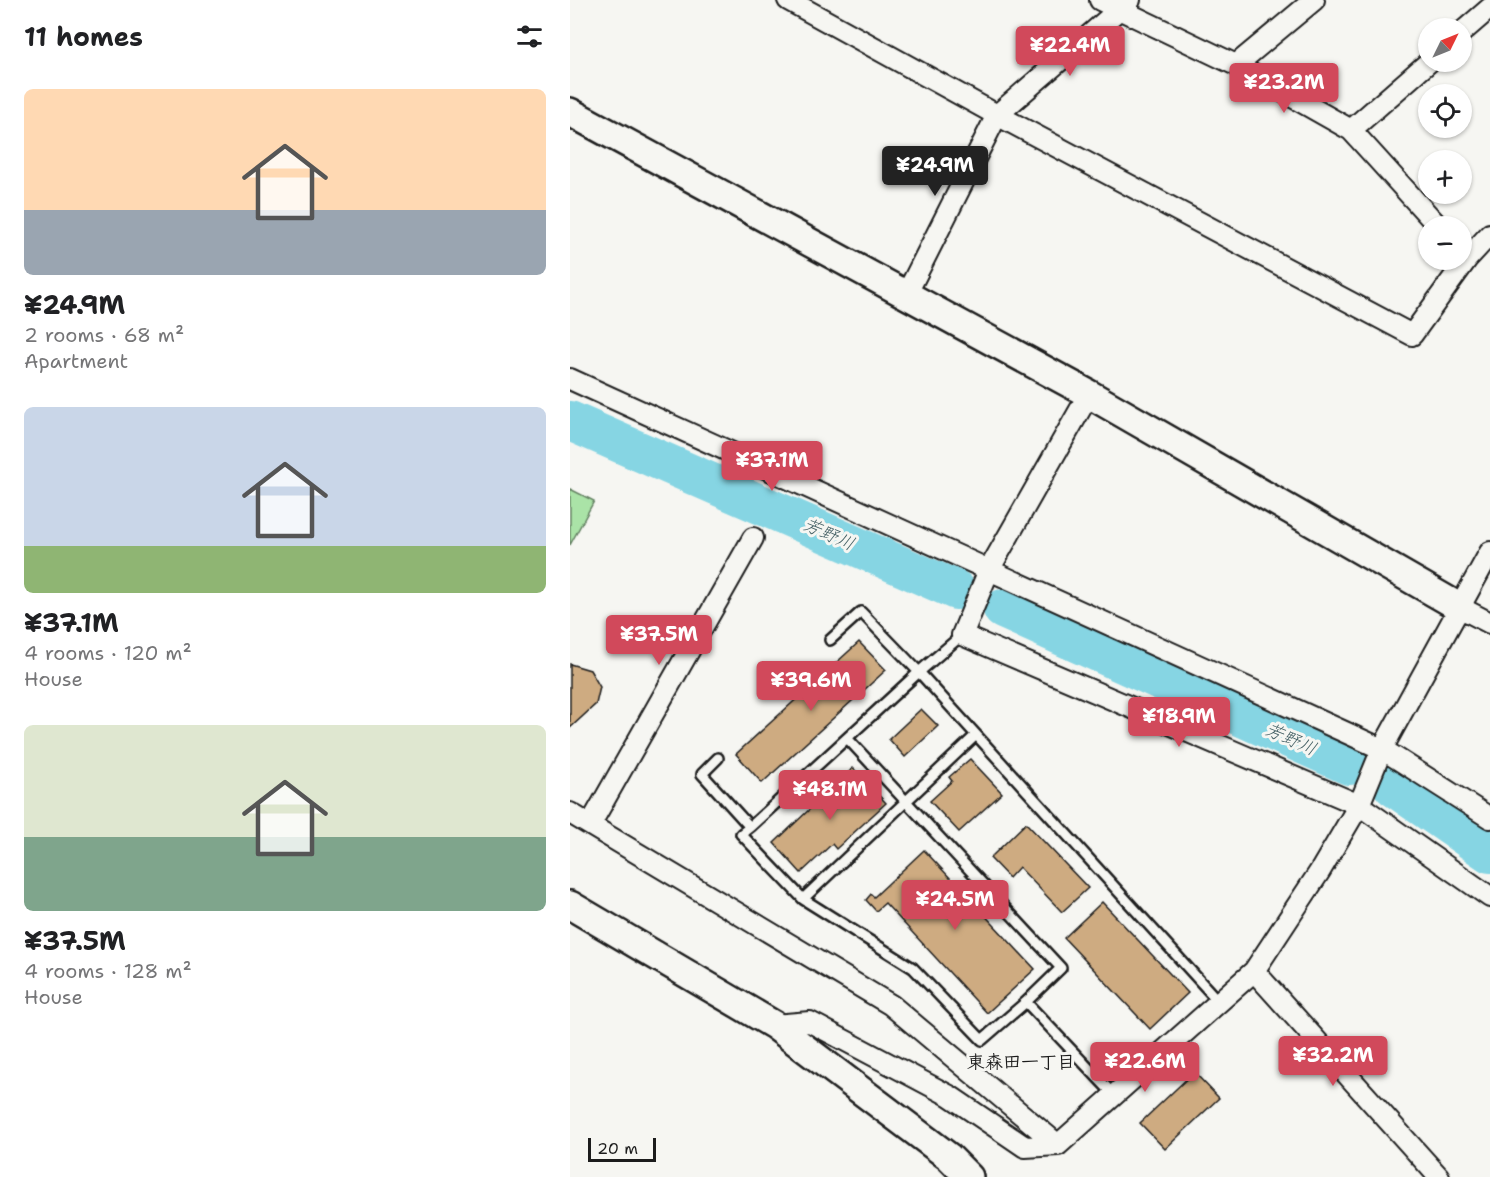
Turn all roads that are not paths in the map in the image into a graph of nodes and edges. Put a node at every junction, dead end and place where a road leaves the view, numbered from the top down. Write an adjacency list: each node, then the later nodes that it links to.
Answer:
1 (788, 0): 10 (street)
2 (1100, 0): 5 (street)
3 (1314, 0): 7 (street)
4 (1489, 4): 6 (street)
5 (1124, 5): 7 (street); 10 (street)
6 (1472, 22)
7 (1236, 65): 11 (street)
8 (1418, 72): 11 (street)
9 (570, 112): 16 (street)
10 (997, 115): 15 (street); 16 (street)
11 (1351, 130): 12 (street)
12 (1429, 216)
13 (1490, 234): 14 (street)
14 (1472, 249)
15 (1454, 270)
16 (906, 295): 18 (street)
17 (570, 379): 21 (street)
18 (1089, 394): 21 (street); 22 (street)
19 (753, 538): 35 (street)
20 (1490, 552): 22 (street)
21 (989, 570): 24 (street); 29 (street)
22 (1461, 608): 23 (street); 29 (street)
23 (1490, 623)
24 (962, 635): 26 (lane); 32 (street)
25 (830, 640): 26 (lane)
26 (919, 672): 27 (lane); 28 (lane)
27 (976, 735): 31 (lane); 42 (lane)
28 (847, 738): 31 (lane); 36 (lane)
29 (1382, 749): 32 (street); 34 (street)
30 (718, 758): 36 (lane)
31 (907, 800): 38 (lane); 41 (lane)
32 (1359, 805): 37 (street); 40 (street)
33 (570, 813): 35 (street)
34 (1490, 818)
35 (590, 825): 45 (street)
36 (750, 827): 38 (lane)
37 (1490, 897)
38 (803, 898): 41 (lane)
39 (570, 905): 43 (street)
40 (1254, 971): 42 (street); 47 (street)
41 (1026, 1002): 44 (lane)
42 (1219, 1002): 44 (street)
43 (774, 1025): 45 (street); 46 (street)
44 (1114, 1095): 45 (street)
45 (1058, 1146)
46 (969, 1177)
47 (1439, 1177)

